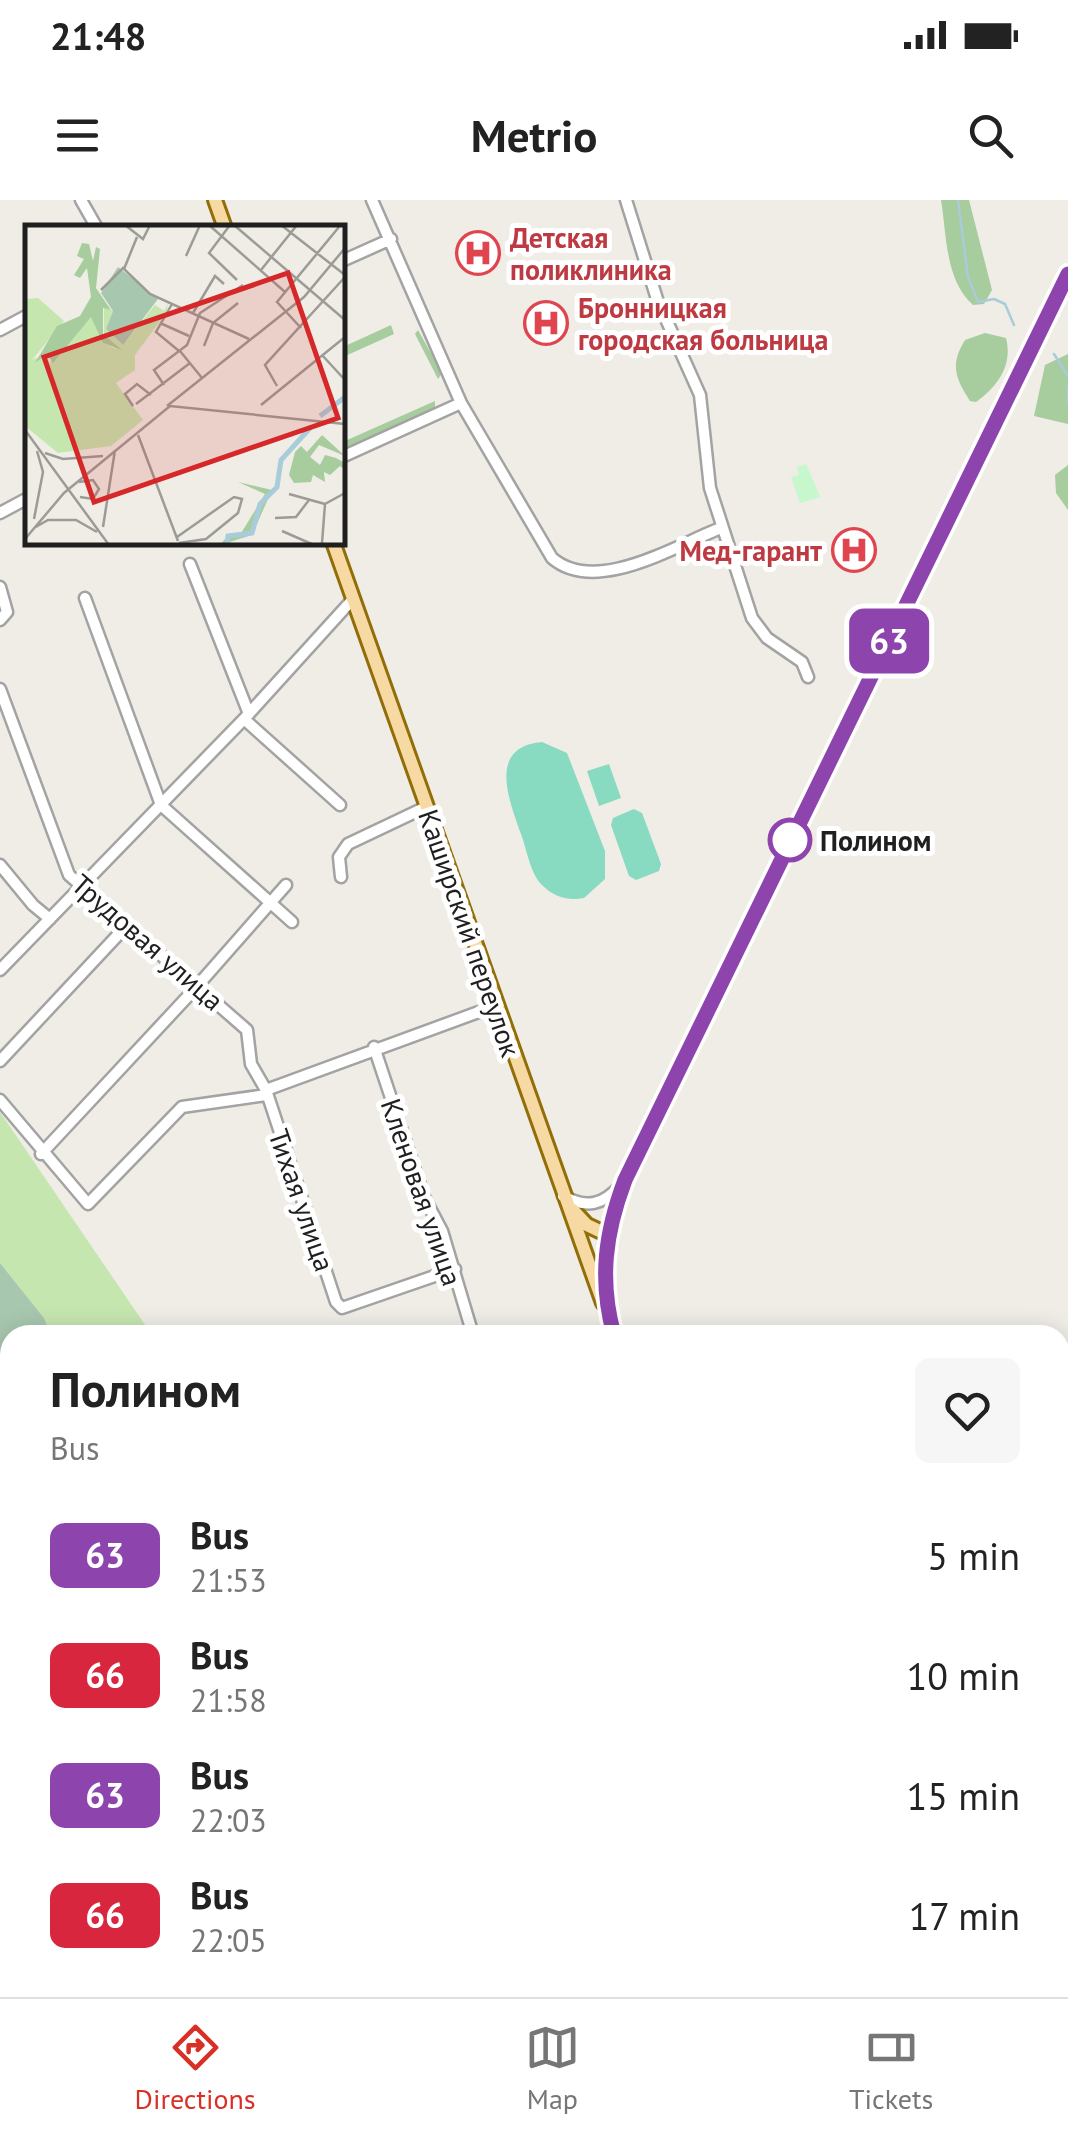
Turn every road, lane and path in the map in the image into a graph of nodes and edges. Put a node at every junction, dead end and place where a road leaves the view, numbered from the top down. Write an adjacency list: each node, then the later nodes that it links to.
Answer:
1 (81, 200): 5 (street)
2 (215, 200): 6 (main road)
3 (372, 200): 7 (street)
4 (626, 200): 16 (street)
5 (95, 225)
6 (224, 225)
7 (391, 239): 8 (street); 12 (street)
8 (345, 260)
9 (1068, 274): 47 (highway)
10 (25, 317): 11 (street)
11 (0, 330)
12 (460, 404): 13 (street); 16 (street)
13 (345, 456)
14 (25, 500): 15 (street)
15 (0, 513)
16 (721, 528): 23 (street)
17 (334, 545): 21 (main road, Каширский переулок)
18 (190, 564): 25 (street)
19 (0, 587): 22 (street)
20 (85, 598): 26 (street)
21 (353, 599): 25 (street); 28 (main road, Каширский переулок)
22 (3, 616)
23 (808, 677)
24 (0, 689): 32 (street, Трудовая улица)
25 (247, 716): 26 (street); 27 (street)
26 (161, 805): 32 (street); 33 (street)
27 (340, 805)
28 (426, 807): 30 (street); 40 (main road, Каширский переулок)
29 (0, 865): 34 (street)
30 (341, 877)
31 (286, 885): 33 (street)
32 (82, 887): 34 (street); 38 (street, Трудовая улица)
33 (270, 903): 35 (street); 38 (street)
34 (50, 919): 37 (street)
35 (292, 922)
36 (117, 936): 43 (street)
37 (0, 970)
38 (198, 984): 41 (street, Трудовая улица)
39 (190, 994): 46 (street)
40 (495, 1006): 42 (street); 48 (main road, Каширский переулок)
41 (241, 1022): 44 (street, Тихая улица)
42 (374, 1047): 44 (street); 50 (street, Кленовая улица)
43 (0, 1061)
44 (266, 1093): 46 (street); 50 (street, Тихая улица)
45 (0, 1100): 46 (street)
46 (41, 1154)
47 (625, 1180): 48 (street); 49 (highway)
48 (563, 1196): 49 (main road); 52 (main road, Каширский переулок)
49 (608, 1235): 53 (highway)
50 (454, 1269): 51 (street, Кленовая улица)
51 (469, 1325)
52 (611, 1325)
53 (611, 1325)
54 (801, 1997): 55 (highway)
55 (826, 1997)

